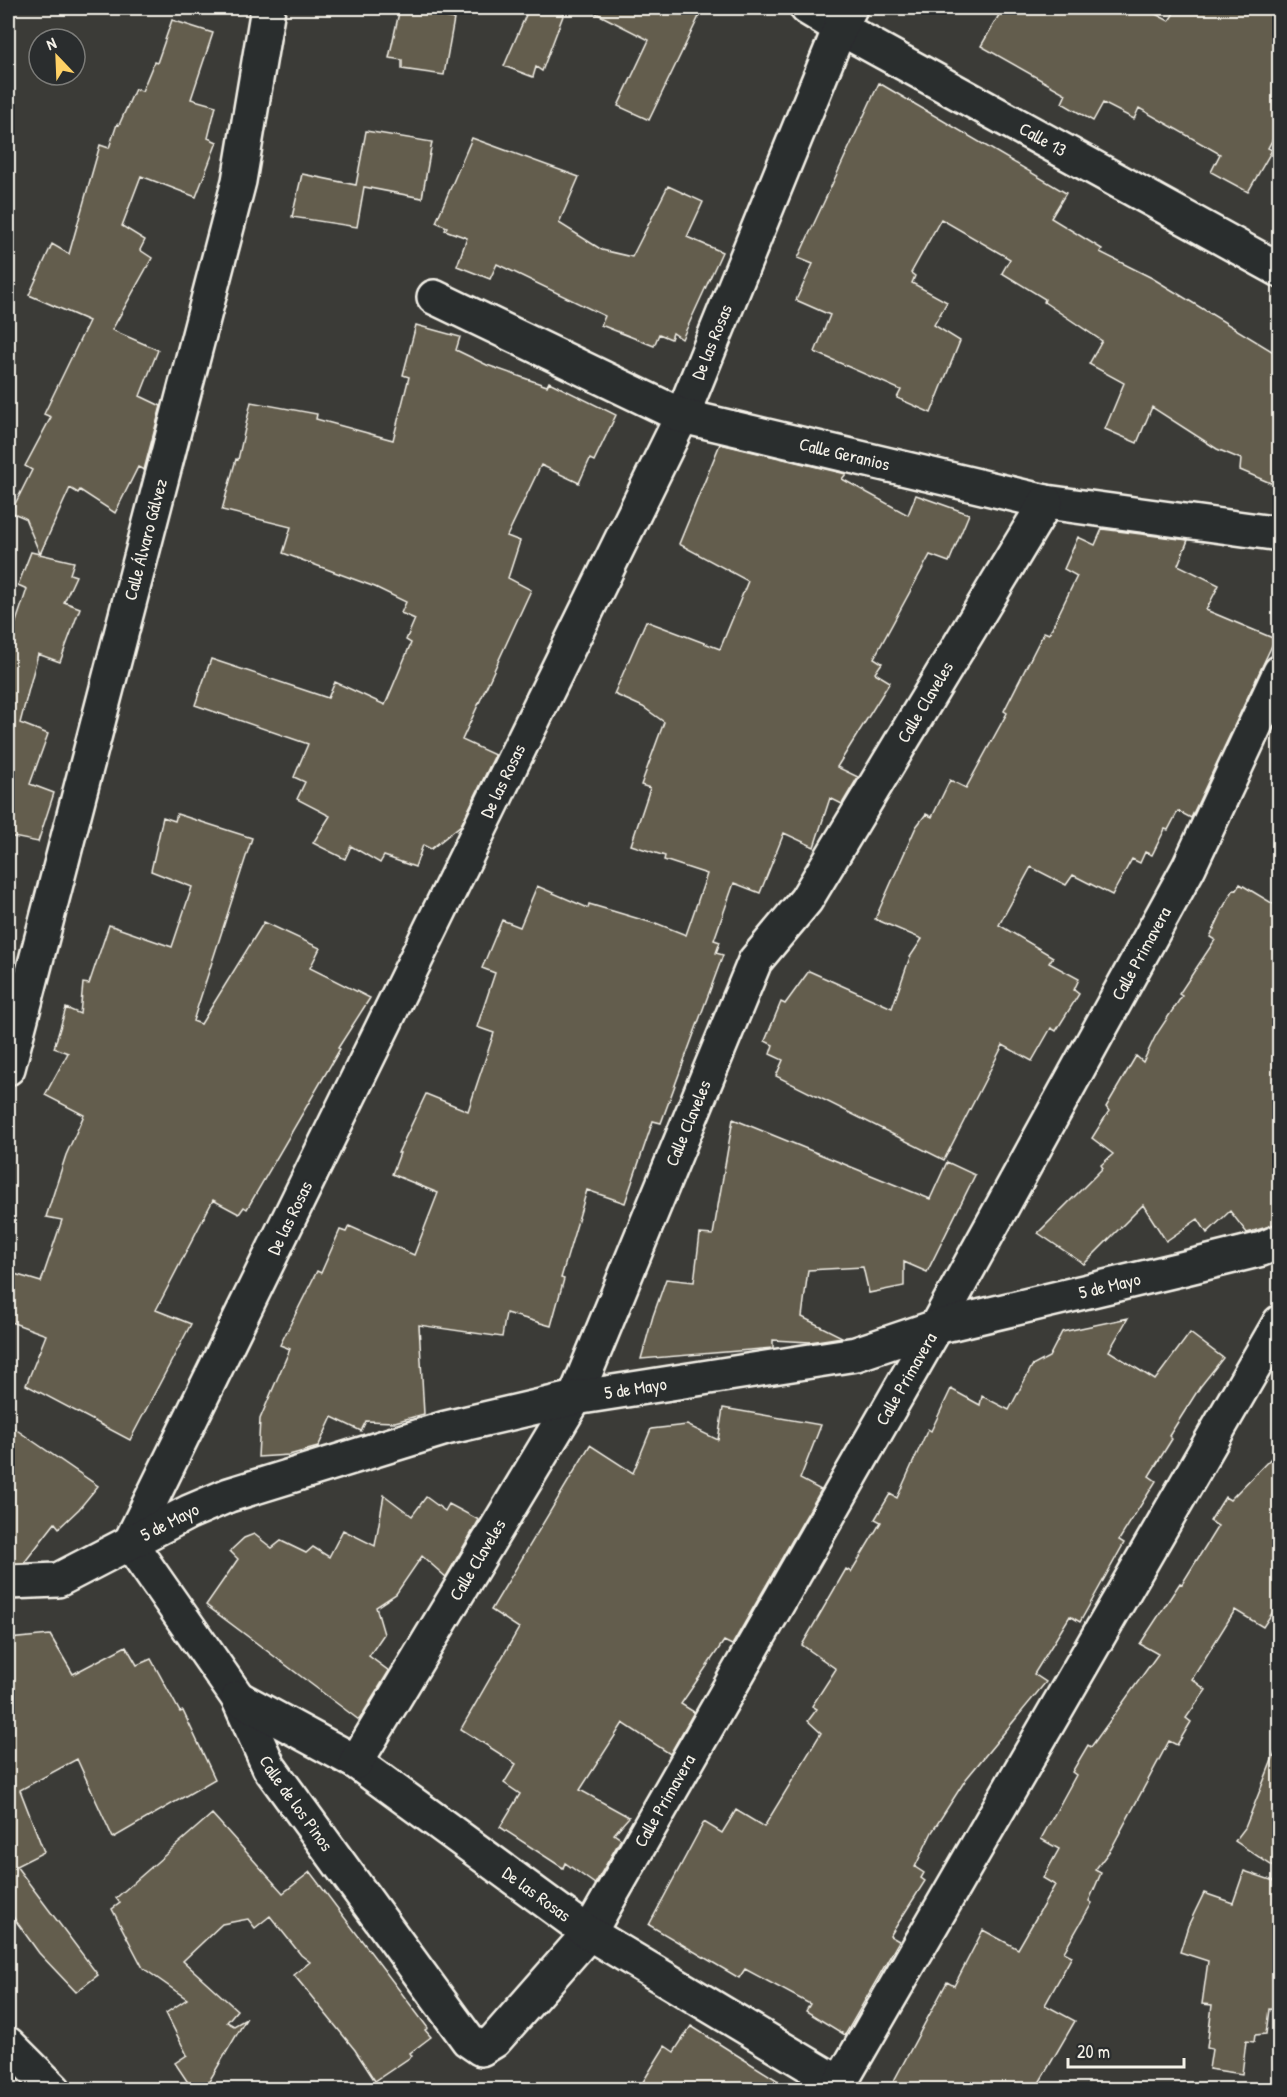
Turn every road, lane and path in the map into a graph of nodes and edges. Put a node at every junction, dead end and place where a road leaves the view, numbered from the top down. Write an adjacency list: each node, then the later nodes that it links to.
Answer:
1 (267, 8): 10 (street, Calle Álvaro Gálvez)
2 (807, 8): 3 (street, Calle 13)
3 (845, 17): 4 (street, Calle 13); 6 (street, De las Rosas)
4 (1280, 270)
5 (434, 297): 6 (street, Calle Geranios)
6 (682, 416): 7 (street, Calle Geranios); 15 (street, De las Rosas)
7 (1046, 502): 8 (street, Calle Geranios); 14 (street, Calle Claveles)
8 (1280, 534)
9 (1280, 672): 13 (street, Calle Primavera)
10 (8, 1068)
11 (1280, 1241): 13 (street, 5 de Mayo)
12 (1280, 1322): 22 (street)
13 (936, 1327): 14 (street, 5 de Mayo); 19 (street, Calle Primavera)
14 (575, 1398): 15 (street, 5 de Mayo); 18 (street, Calle Claveles)
15 (130, 1543): 16 (street, 5 de Mayo); 17 (street, Calle de los Pinos)
16 (8, 1582)
17 (238, 1698): 18 (street, De las Rosas); 21 (street, Calle de los Pinos)
18 (356, 1762): 19 (street, De las Rosas)
19 (589, 1933): 21 (street, Calle Primavera); 22 (street, De las Rosas)
20 (8, 2044): 23 (street)
21 (481, 2049)
22 (837, 2086)
23 (54, 2090)

